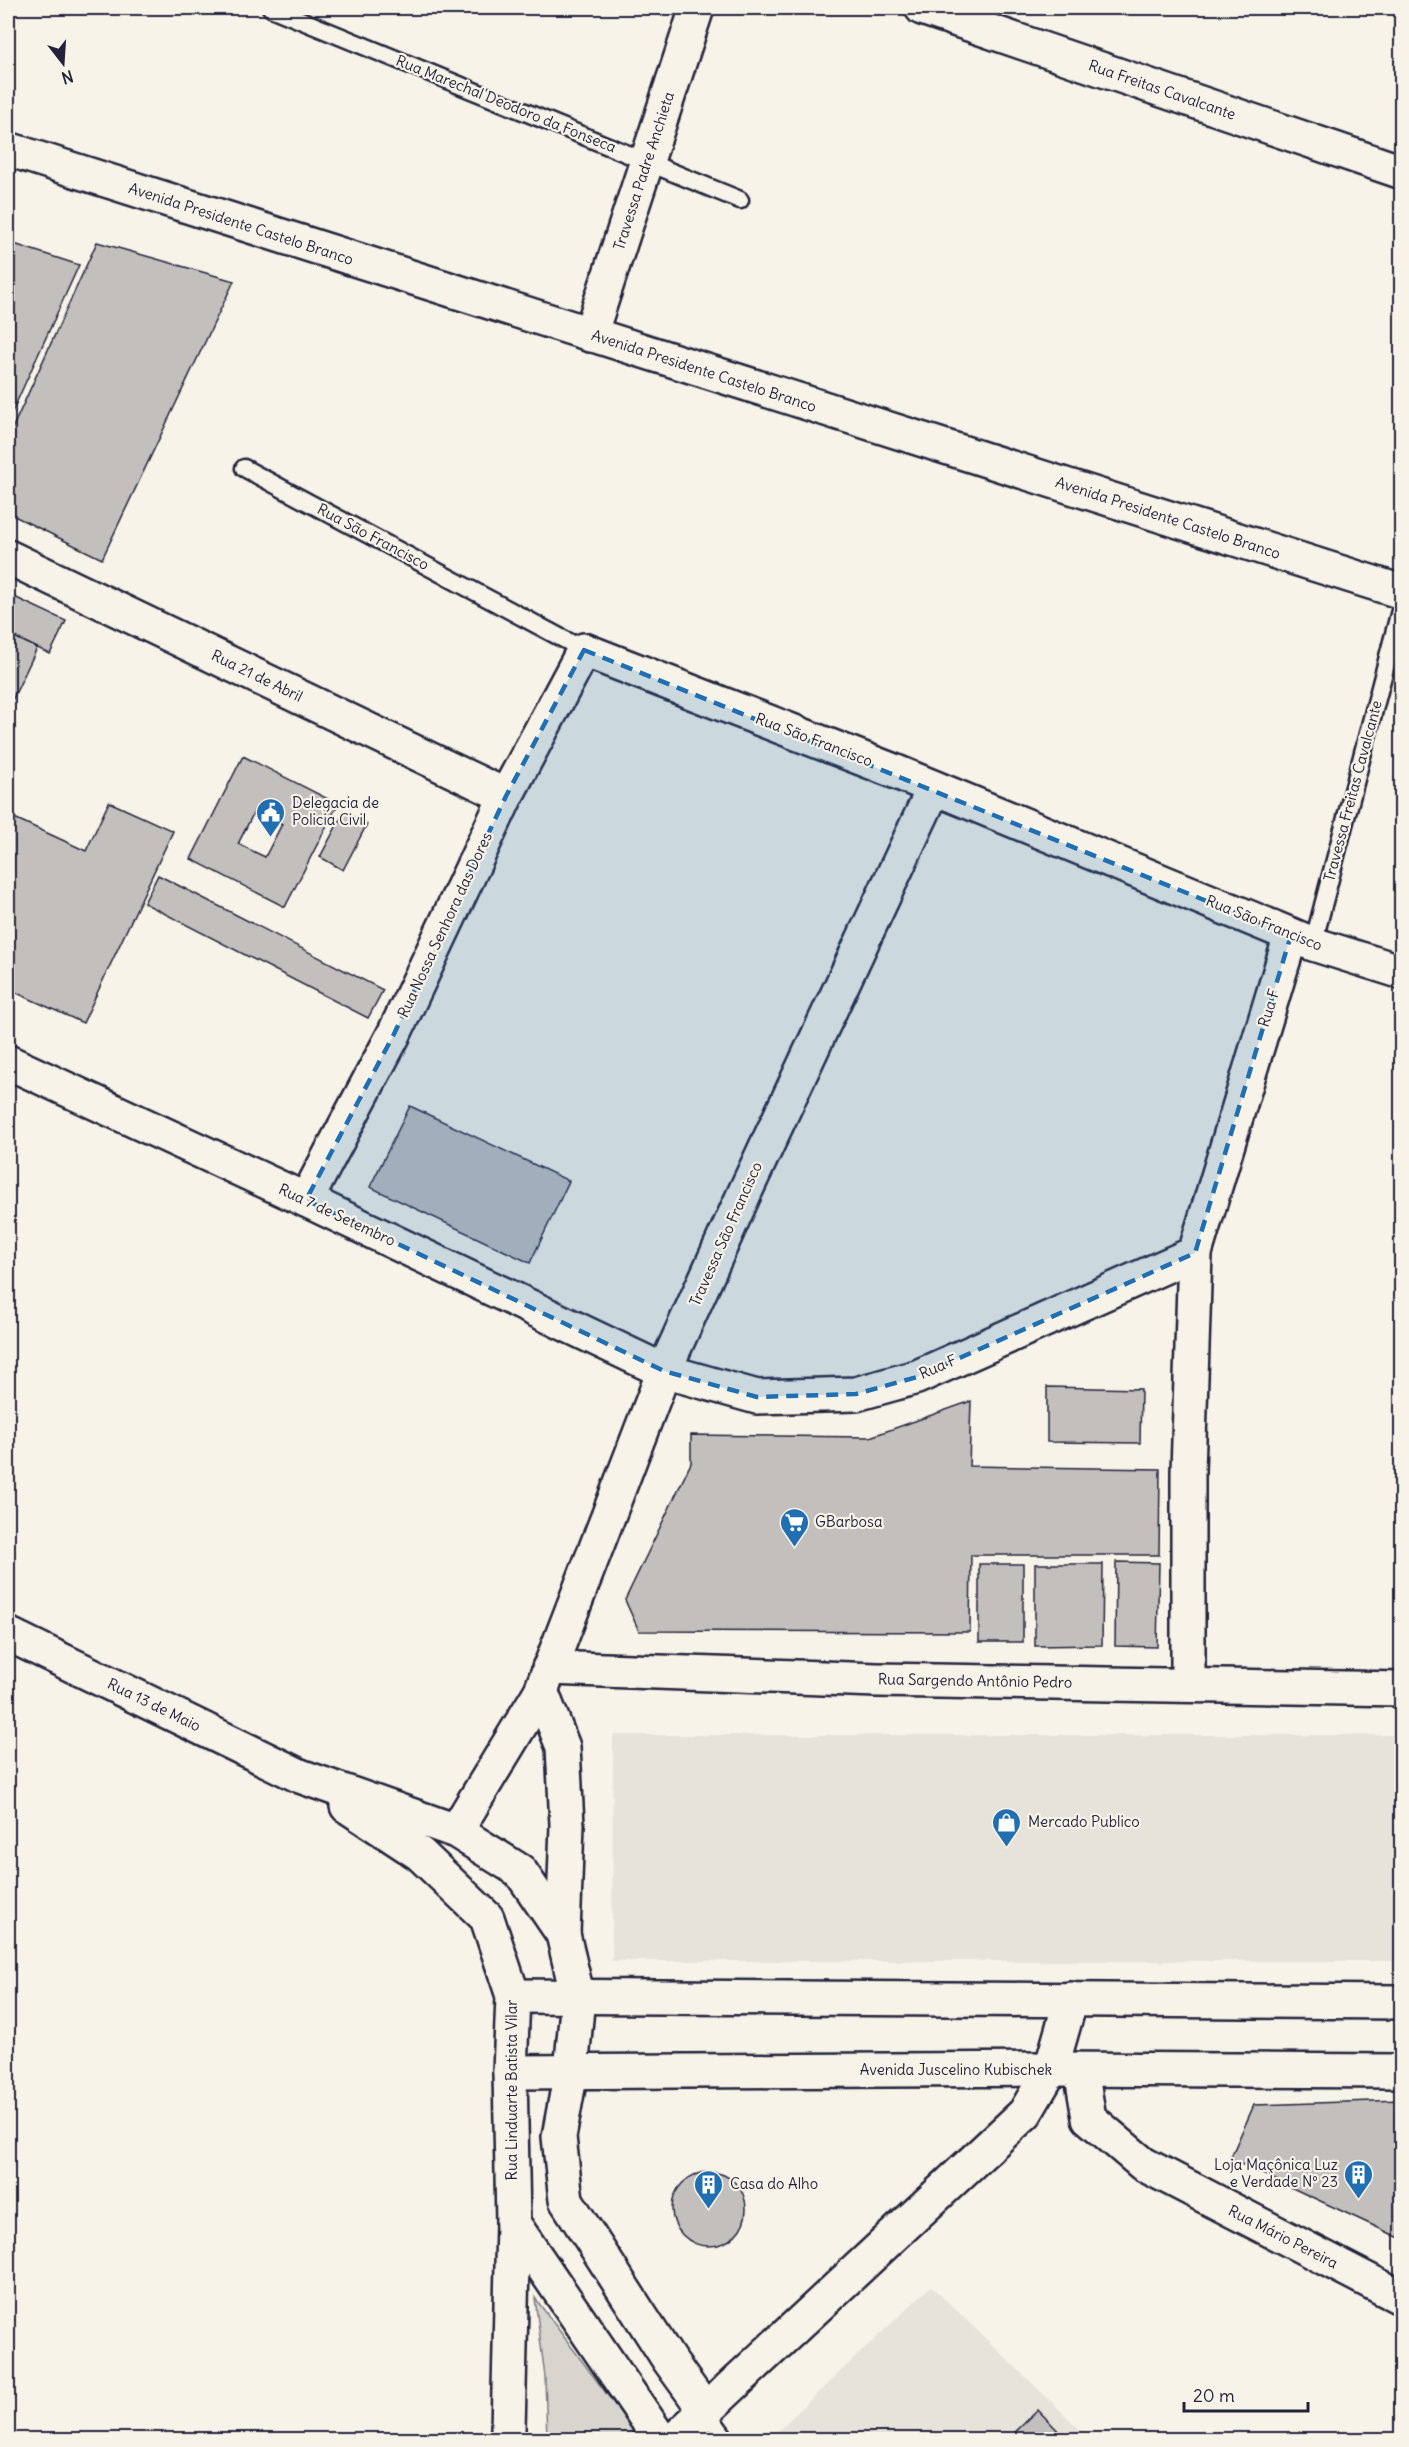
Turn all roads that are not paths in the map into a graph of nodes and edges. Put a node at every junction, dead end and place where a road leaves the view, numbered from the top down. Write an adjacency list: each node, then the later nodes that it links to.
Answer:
1 (271, 8): 5 (lane, Rua Marechal Deodoro da Fonseca)
2 (697, 8): 5 (street, Travessa Padre Anchieta)
3 (922, 8): 6 (street, Rua Freitas Cavalcante)
4 (8, 149): 8 (street, Avenida Presidente Castelo Branco)
5 (647, 162): 7 (lane, Rua Marechal Deodoro da Fonseca); 8 (street, Travessa Padre Anchieta)
6 (1401, 172)
7 (740, 200)
8 (591, 335): 11 (street, Avenida Presidente Castelo Branco)
9 (244, 468): 13 (lane, Rua São Francisco)
10 (8, 557): 15 (street, Rua 21 de Abril)
11 (1401, 592)
12 (1401, 603): 16 (lane, Travessa Freitas Cavalcante)
13 (584, 650): 14 (street, Rua São Francisco); 15 (street, Rua Nossa Senhora das Dores)
14 (934, 788): 16 (street, Rua São Francisco); 21 (street, Travessa São Francisco)
15 (506, 796): 19 (street, Rua Nossa Senhora das Dores)
16 (1302, 939): 17 (street, Rua São Francisco); 20 (street, Rua F)
17 (1401, 972)
18 (8, 1062): 19 (street, Rua 7 de Setembro)
19 (306, 1200): 21 (street, Rua 7 de Setembro)
20 (1195, 1253): 21 (street, Rua F); 24 (street, Rua F)
21 (664, 1371): 23 (street, Travessa São Francisco)
22 (8, 1634): 26 (street, Rua 13 de Maio)
23 (545, 1679): 24 (street, Rua Sargendo Antônio Pedro); 27 (street, Travessa São Francisco); 28 (street)
24 (1188, 1685): 25 (street, Rua Sargendo Antônio Pedro)
25 (1401, 1689)
26 (300, 1776): 27 (street); 29 (street, Rua Linduarte Batista Vilar)
27 (456, 1831): 28 (street)
28 (563, 1934): 30 (street)
29 (513, 1996): 30 (street); 36 (street, Rua Linduarte Batista Vilar)
30 (578, 1998): 31 (street); 34 (street)
31 (1071, 1999): 32 (street); 33 (street)
32 (1401, 2002)
33 (1066, 2069): 34 (street, Avenida Juscelino Kubischek); 35 (street, Avenida Juscelino Kubischek); 38 (street, Rua Mário Pereira); 39 (street)
34 (571, 2071): 36 (street, Avenida Juscelino Kubischek); 39 (street)
35 (1401, 2071)
36 (510, 2072): 37 (street, Rua Linduarte Batista Vilar)
37 (513, 2223): 40 (street, Rua Linduarte Batista Vilar); 41 (street)
38 (1401, 2298)
39 (705, 2410): 42 (street); 43 (lane)
40 (506, 2439)
41 (661, 2439)
42 (674, 2439)
43 (727, 2439)

